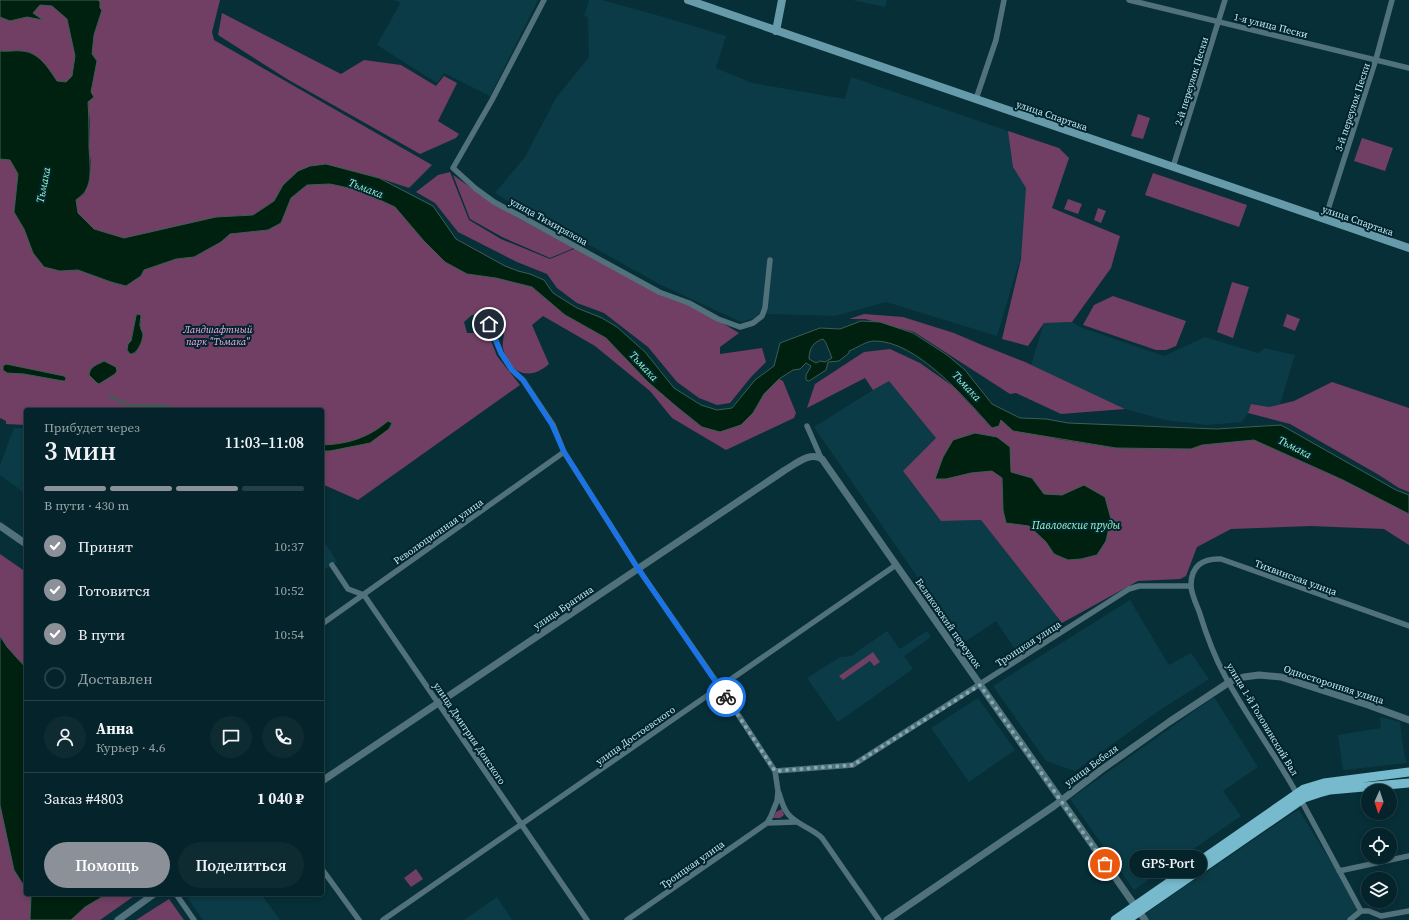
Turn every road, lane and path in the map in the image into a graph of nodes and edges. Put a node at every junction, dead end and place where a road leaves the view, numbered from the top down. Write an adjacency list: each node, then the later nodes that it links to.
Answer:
1 (544, 0): 16 (street, улица Тимирязева)
2 (688, 0): 9 (main road, улица Спартака)
3 (782, 0): 9 (main road)
4 (1004, 0): 12 (street)
5 (1129, 0): 8 (street, 1-я улица Пески)
6 (1225, 0): 8 (street, 2-й переулок Пески)
7 (1392, 0): 10 (street, 3-й переулок Пески)
8 (1218, 22): 10 (street, 1-я улица Пески); 13 (street, 2-й переулок Пески)
9 (776, 31): 12 (main road, улица Спартака)
10 (1376, 59): 11 (street, 1-я улица Пески); 14 (street, 3-й переулок Пески)
11 (1409, 68)
12 (976, 99): 13 (main road, улица Спартака)
13 (1174, 167): 14 (main road, улица Спартака)
14 (1325, 220): 15 (main road, улица Спартака)
15 (1409, 248)
16 (770, 260)
17 (489, 324): 19 (street)
18 (807, 426): 20 (street)
19 (564, 452): 25 (street); 27 (street, Революционная улица)
20 (820, 458): 24 (street, Беляковский переулок); 25 (street, улица Брагина)
21 (0, 526): 22 (street)
22 (24, 543)
23 (332, 565): 27 (street)
24 (896, 566): 31 (street, Беляковский переулок); 32 (street, улица Достоевского)
25 (638, 568): 32 (street); 33 (street, улица Брагина)
26 (1191, 586): 29 (street, Тихвинская улица); 30 (street, улица 1-й Головинский Вал); 31 (street, Троицкая улица)
27 (364, 594): 28 (street, Революционная улица); 33 (street, улица Дмитрия Донского)
28 (324, 623)
29 (1409, 626)
30 (1228, 682): 34 (street, Односторонняя улица); 40 (street, улица 1-й Головинский Вал); 41 (street, улица Бебеля)
31 (980, 685): 35 (street, Троицкая улица); 41 (street, Беляковский переулок)
32 (720, 687): 35 (street); 44 (street, улица Достоевского)
33 (438, 703): 37 (street, улица Брагина); 44 (street, улица Дмитрия Донского)
34 (1409, 720)
35 (775, 771): 39 (street)
36 (1409, 772): 40 (main road)
37 (324, 780)
38 (1409, 783): 40 (main road)
39 (778, 791): 42 (street); 43 (street)
40 (1299, 797): 46 (street, улица 1-й Головинский Вал); 50 (main road)
41 (1060, 800): 50 (street, Беляковский переулок); 61 (street, улица Бебеля)
42 (796, 822): 43 (street); 60 (street)
43 (767, 823): 59 (street, Троицкая улица)
44 (521, 824): 57 (street, улица Достоевского); 58 (street, улица Дмитрия Донского)
45 (1409, 856): 46 (street)
46 (1339, 871): 51 (street, улица 1-й Головинский Вал)
47 (324, 872): 56 (street)
48 (151, 896): 54 (street)
49 (177, 896): 55 (street)
50 (1137, 909): 62 (main road); 63 (main road); 64 (street, Беляковский переулок)
51 (1361, 911): 53 (street); 65 (street)
52 (1409, 911): 53 (street)
53 (1382, 918)
54 (118, 920)
55 (194, 920)
56 (359, 920)
57 (383, 920)
58 (587, 920)
59 (627, 920)
60 (879, 920)
61 (888, 920)
62 (1115, 920)
63 (1127, 920)
64 (1145, 920)
65 (1350, 920)

